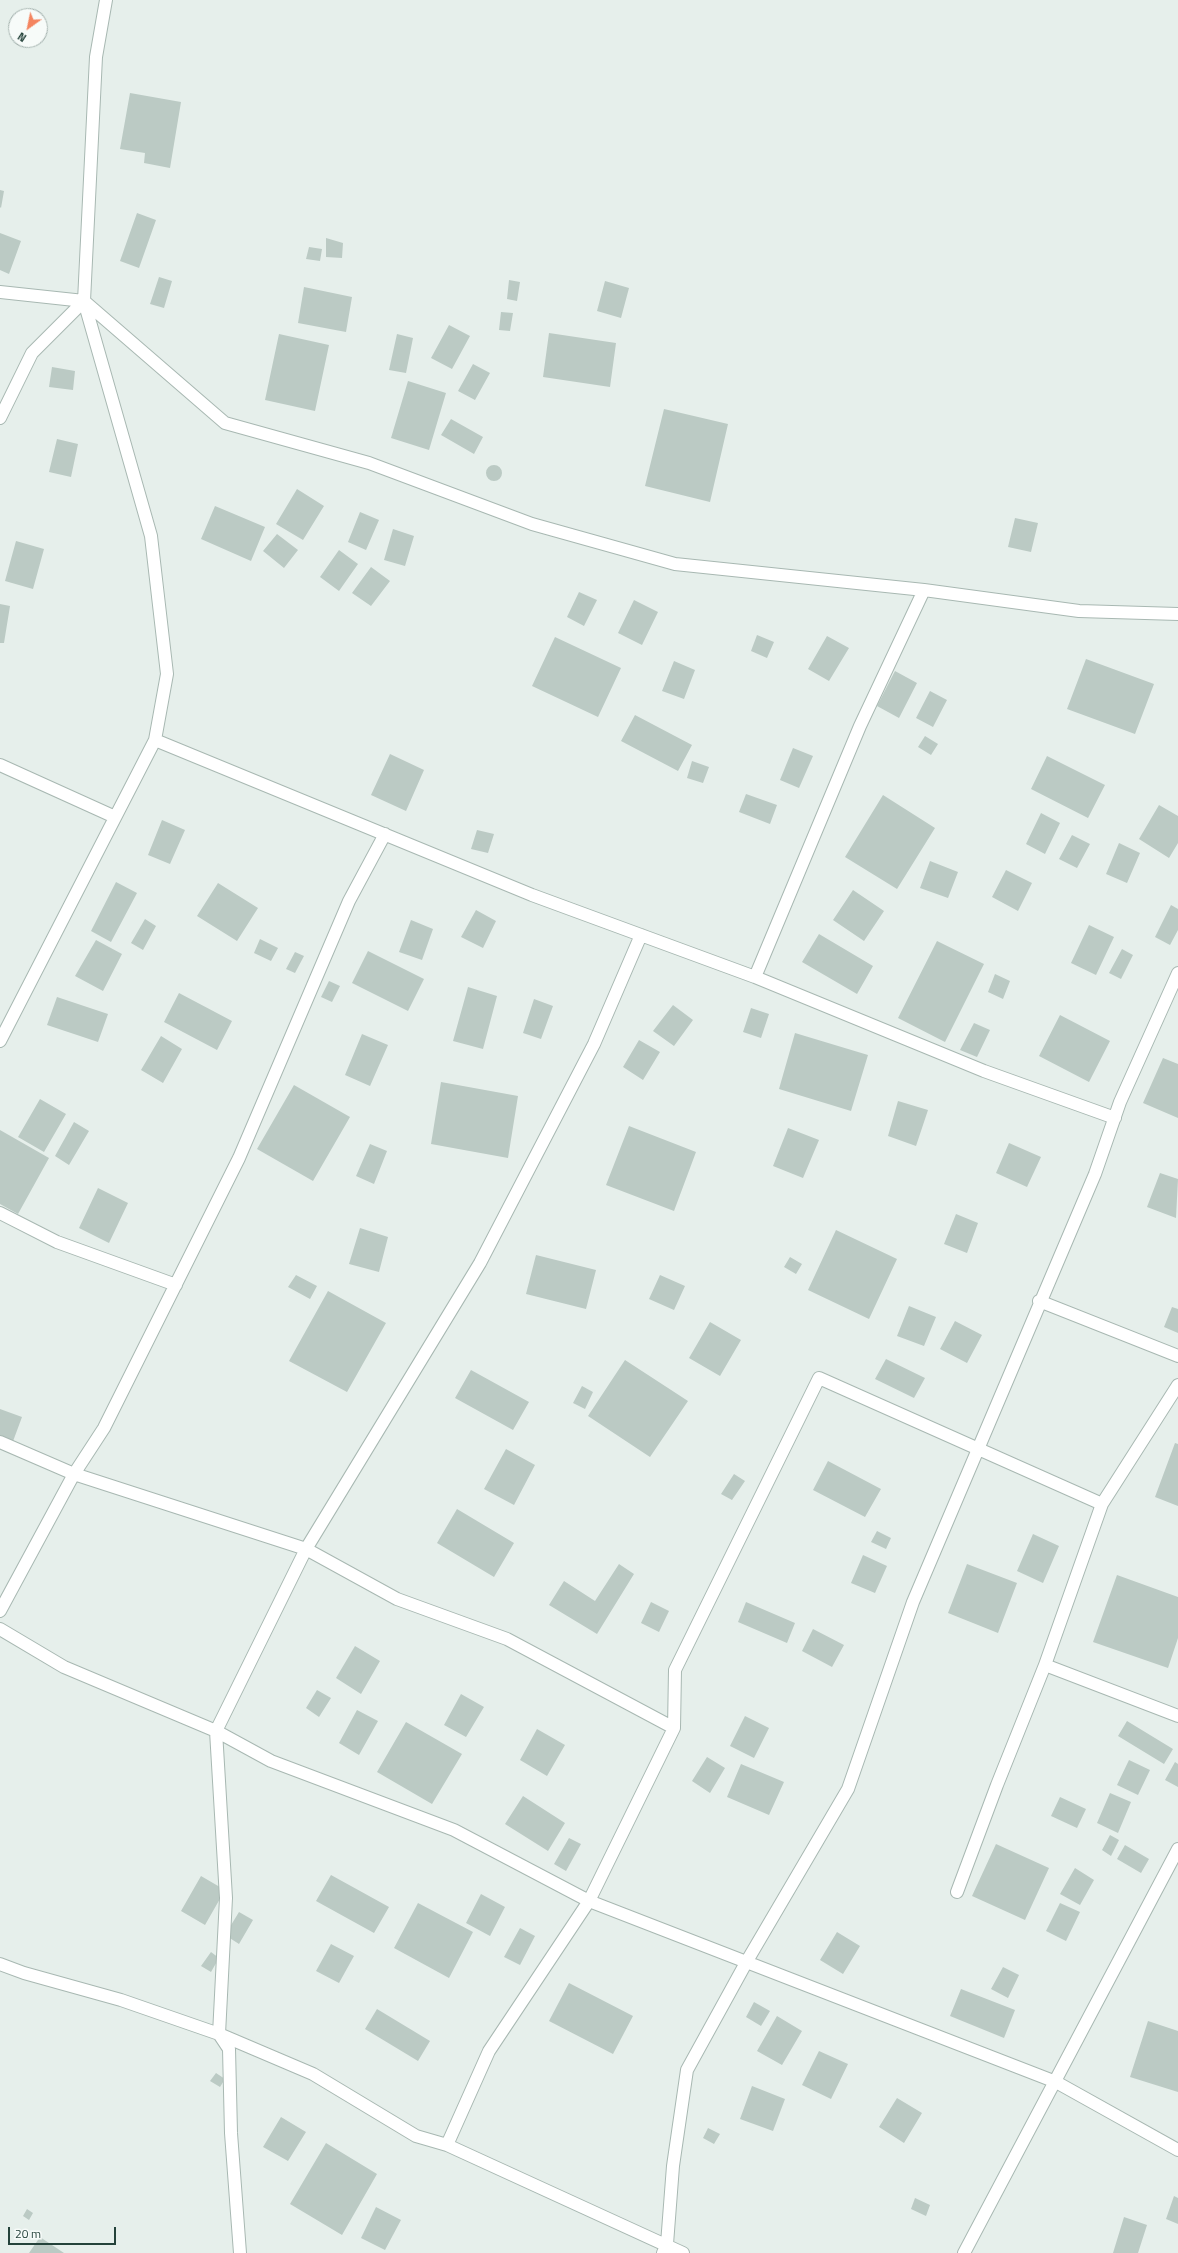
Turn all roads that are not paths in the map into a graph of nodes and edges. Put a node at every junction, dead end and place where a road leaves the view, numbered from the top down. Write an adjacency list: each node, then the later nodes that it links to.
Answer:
1 (106, 0): 3 (street)
2 (0, 292): 3 (street)
3 (84, 300): 4 (street); 5 (street); 7 (street)
4 (0, 418)
5 (924, 590): 6 (street); 13 (street)
6 (1178, 614)
7 (155, 740): 9 (street); 10 (street)
8 (0, 765): 9 (street)
9 (116, 817): 14 (street)
10 (385, 834): 11 (street); 17 (street)
11 (641, 936): 13 (street); 25 (street)
12 (1178, 973): 15 (street)
13 (755, 977): 15 (street)
14 (0, 1041)
15 (1115, 1118): 18 (street)
16 (0, 1213): 17 (street)
17 (176, 1285): 23 (street)
18 (1039, 1301): 19 (street); 22 (street)
19 (1178, 1356)
20 (1178, 1385): 24 (street)
21 (0, 1442): 23 (street)
22 (977, 1448): 24 (street); 30 (street); 35 (street)
23 (74, 1474): 25 (street); 26 (street)
24 (1102, 1504): 28 (street)
25 (306, 1549): 30 (street); 31 (street)
26 (0, 1610)
27 (0, 1629): 31 (street)
28 (1045, 1665): 29 (street); 33 (street)
29 (1178, 1716)
30 (674, 1728): 34 (street)
31 (216, 1731): 34 (street); 37 (street)
32 (1178, 1849): 38 (street)
33 (957, 1892)
34 (589, 1901): 35 (street); 39 (street)
35 (747, 1961): 38 (street); 41 (street)
36 (0, 1964): 37 (street)
37 (219, 2034): 39 (street); 42 (street)
38 (1056, 2082): 40 (street); 44 (street)
39 (448, 2145): 41 (street)
40 (1178, 2150)
41 (665, 2249): 43 (street)
42 (240, 2253)
43 (683, 2253)
44 (964, 2253)

